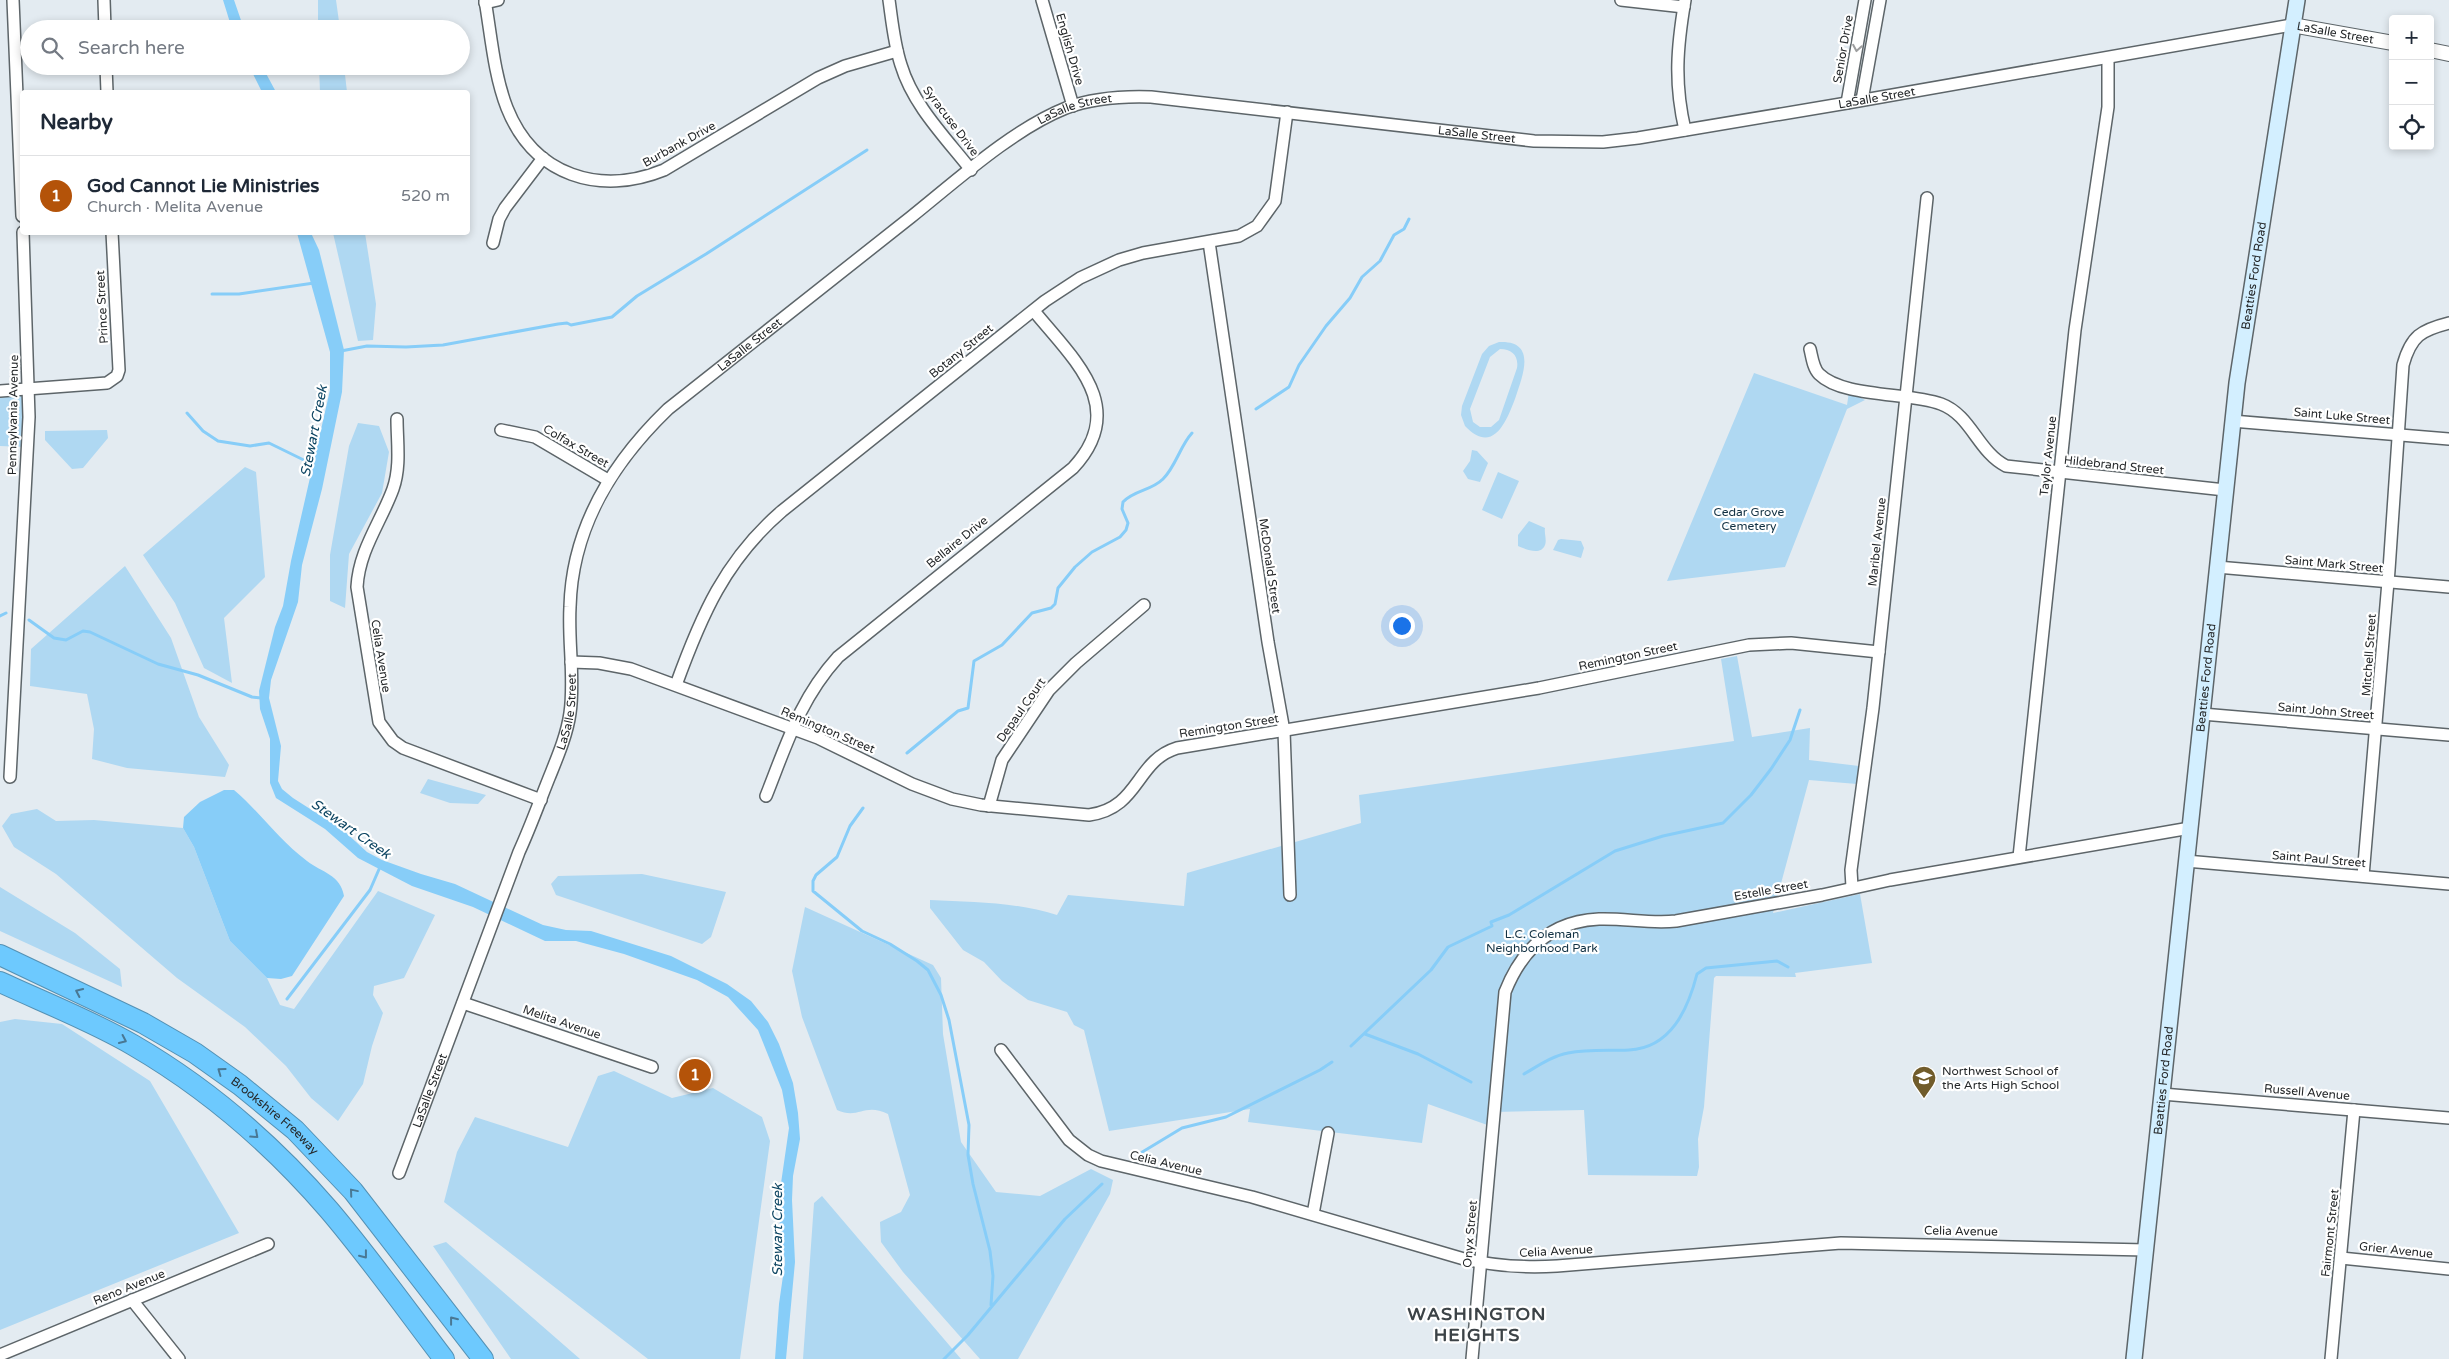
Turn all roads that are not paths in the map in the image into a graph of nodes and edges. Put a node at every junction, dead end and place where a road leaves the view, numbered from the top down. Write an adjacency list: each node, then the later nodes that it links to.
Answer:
1 (12, 0): 28 (street)
2 (104, 0): 12 (street)
3 (498, 0): 10 (street)
4 (889, 0): 15 (street, Syracuse Drive)
5 (1042, 0): 23 (street, English Drive)
6 (1621, 0): 11 (street)
7 (1865, 0): 22 (street, Senior Drive, one-way to 22)
8 (1880, 0): 21 (street)
9 (2297, 0): 13 (main road, Beatties Ford Road)
10 (485, 1): 26 (street, Burbank Drive)
11 (1685, 4): 25 (street)
12 (105, 20)
13 (2292, 26): 14 (street, LaSalle Street); 18 (street, LaSalle Street); 41 (main road, Beatties Ford Road)
14 (2389, 41)
15 (897, 51): 26 (street, Burbank Drive); 27 (street, Syracuse Drive)
16 (2434, 51): 17 (street)
17 (2449, 54)
18 (2108, 59): 21 (street, LaSalle Street); 45 (street, Taylor Avenue)
19 (106, 75): 20 (street)
20 (107, 90)
21 (1862, 100): 22 (street, LaSalle Street)
22 (1847, 103): 25 (street, LaSalle Street)
23 (1073, 106): 24 (street, LaSalle Street); 27 (street, LaSalle Street)
24 (1287, 112): 25 (street, LaSalle Street); 32 (street, Botany Street)
25 (1685, 130)
26 (543, 158): 33 (street)
27 (971, 170): 46 (street, LaSalle Street)
28 (20, 173)
29 (1927, 198): 39 (street, Maribel Avenue)
30 (23, 235): 37 (street, Pennsylvania Avenue)
31 (112, 235): 37 (street, Prince Street)
32 (1208, 242): 34 (street, Botany Street); 58 (street, McDonald Street)
33 (493, 243)
34 (1034, 311): 54 (street, Botany Street); 56 (street, Bellaire Drive)
35 (2449, 323): 43 (street, Mitchell Street)
36 (1810, 349): 39 (street, Hildebrand Street)
37 (29, 389): 38 (street); 60 (street, Pennsylvania Avenue)
38 (0, 391)
39 (1907, 397): 45 (street, Hildebrand Street); 52 (street, Maribel Avenue)
40 (396, 419): 62 (street, Celia Avenue)
41 (2232, 421): 43 (street, Saint Luke Street); 47 (main road, Beatties Ford Road)
42 (502, 430): 46 (street, Colfax Street)
43 (2397, 435): 44 (street, Saint Luke Street); 49 (street, Mitchell Street)
44 (2449, 439)
45 (2060, 473): 47 (street, Hildebrand Street); 65 (street, Taylor Avenue)
46 (608, 480): 53 (street, LaSalle Street)
47 (2225, 490): 48 (main road, Beatties Ford Road)
48 (2216, 568): 49 (street, Saint Mark Street); 55 (main road, Beatties Ford Road)
49 (2388, 582): 50 (street, Saint Mark Street); 57 (street, Mitchell Street)
50 (2449, 587)
51 (1144, 605): 63 (street, Depaul Court)
52 (1879, 652): 58 (street, Remington Street); 69 (street, Maribel Avenue)
53 (571, 662): 54 (street, Remington Street); 62 (street, LaSalle Street)
54 (676, 685): 56 (street, Remington Street)
55 (2202, 714): 57 (street, Saint John Street); 64 (main road, Beatties Ford Road)
56 (793, 728): 61 (street, Bellaire Drive); 63 (street, Remington Street)
57 (2376, 729): 59 (street, Saint John Street); 67 (street, Mitchell Street)
58 (1284, 731): 63 (street, Remington Street); 70 (street, McDonald Street)
59 (2449, 735)
60 (10, 777)
61 (766, 796)
62 (541, 800): 73 (street, LaSalle Street)
63 (990, 806)
64 (2190, 828): 65 (street, Estelle Street); 66 (main road, Beatties Ford Road)
65 (2019, 857): 69 (street, Estelle Street)
66 (2186, 861): 67 (street, Saint Paul Street); 76 (main road, Beatties Ford Road)
67 (2363, 876): 68 (street, Saint Paul Street)
68 (2449, 884)
69 (1852, 887): 78 (street, Estelle Street)
70 (1290, 895)
71 (0, 955): 92 (highway, Brookshire Freeway, one-way to 71)
72 (0, 982): 91 (highway, one-way to 91)
73 (463, 1003): 75 (street, Melita Avenue); 81 (street, LaSalle Street)
74 (1001, 1050): 82 (street, Celia Avenue)
75 (652, 1067)
76 (2162, 1094): 77 (street, Russell Avenue); 84 (main road, Beatties Ford Road)
77 (2354, 1110): 79 (street, Russell Avenue); 85 (street, Fairmont Street)
78 (1494, 1112): 86 (street, Onyx Street)
79 (2449, 1118)
80 (1328, 1133): 82 (street)
81 (399, 1173)
82 (1313, 1214): 86 (street, Celia Avenue)
83 (268, 1244): 88 (street, Reno Avenue)
84 (2146, 1250): 86 (street, Celia Avenue); 94 (main road, Beatties Ford Road)
85 (2341, 1258): 87 (street, Grier Avenue); 95 (street, Fairmont Street)
86 (1482, 1263): 93 (street, Onyx Street)
87 (2449, 1269)
88 (132, 1300): 89 (street, Reno Avenue); 90 (street)
89 (0, 1355)
90 (179, 1359)
91 (444, 1359)
92 (483, 1359)
93 (1472, 1359)
94 (2134, 1359)
95 (2331, 1359)

